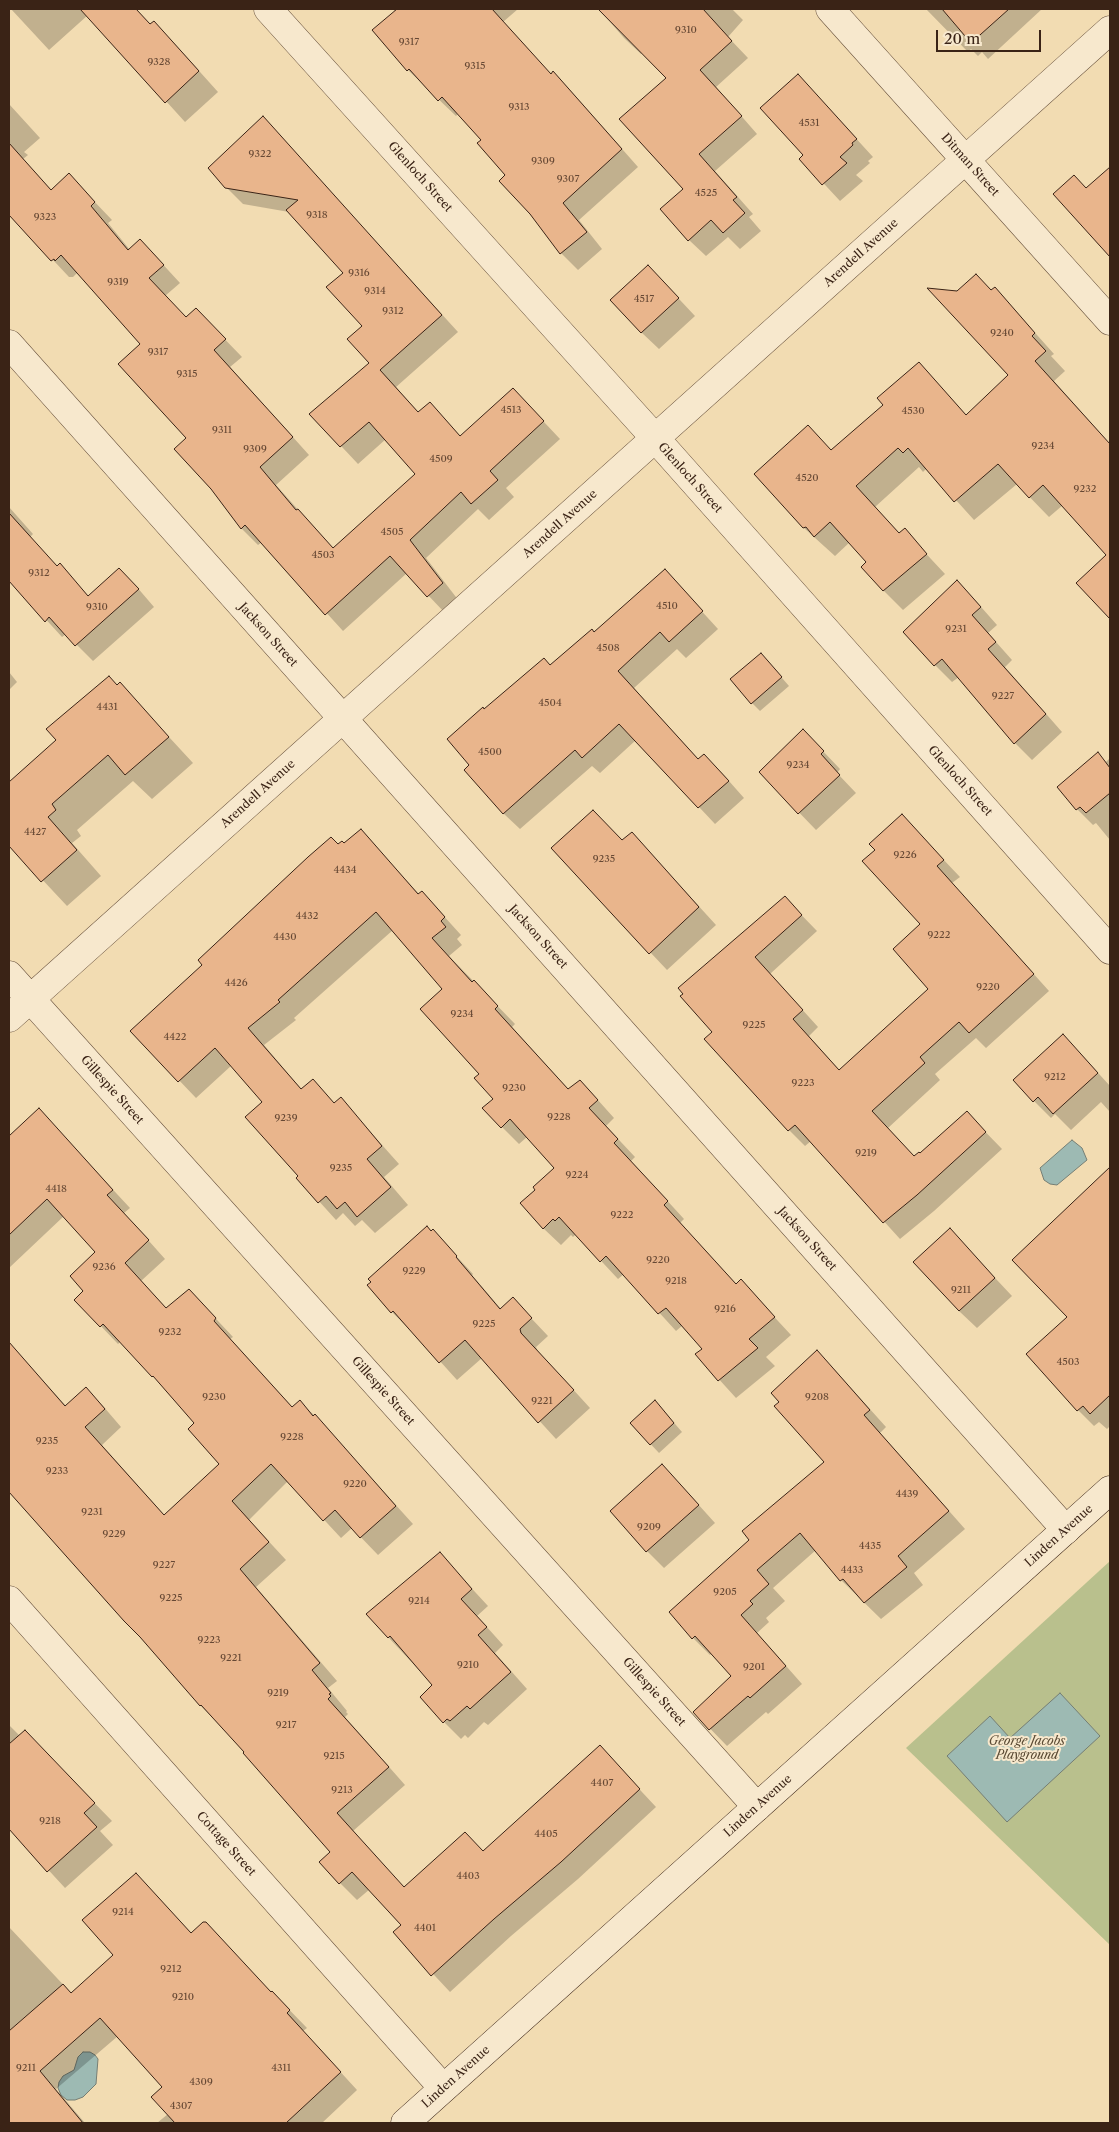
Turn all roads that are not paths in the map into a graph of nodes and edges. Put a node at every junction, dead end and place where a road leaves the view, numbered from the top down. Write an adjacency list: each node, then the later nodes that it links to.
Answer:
1 (268, 9): 7 (street, Glenloch Street)
2 (830, 9): 4 (street, Ditman Street)
3 (1110, 30): 4 (street, Arendell Avenue)
4 (965, 159): 5 (street, Ditman Street); 7 (street, Arendell Avenue)
5 (1110, 321)
6 (9, 344): 8 (street, Jackson Street)
7 (655, 438): 8 (street, Arendell Avenue); 9 (street, Glenloch Street)
8 (343, 718): 11 (street, Arendell Avenue); 14 (street, Jackson Street)
9 (1110, 950)
10 (9, 975): 11 (street, Gillespie Street)
11 (30, 999): 12 (street, Arendell Avenue); 16 (street, Gillespie Street)
12 (9, 1018)
13 (1110, 1490): 14 (street, Linden Avenue)
14 (1066, 1530): 16 (street, Linden Avenue)
15 (9, 1600): 17 (street, Cottage Street)
16 (757, 1807): 17 (street, Linden Avenue)
17 (443, 2088): 18 (street, Linden Avenue)
18 (405, 2123)

